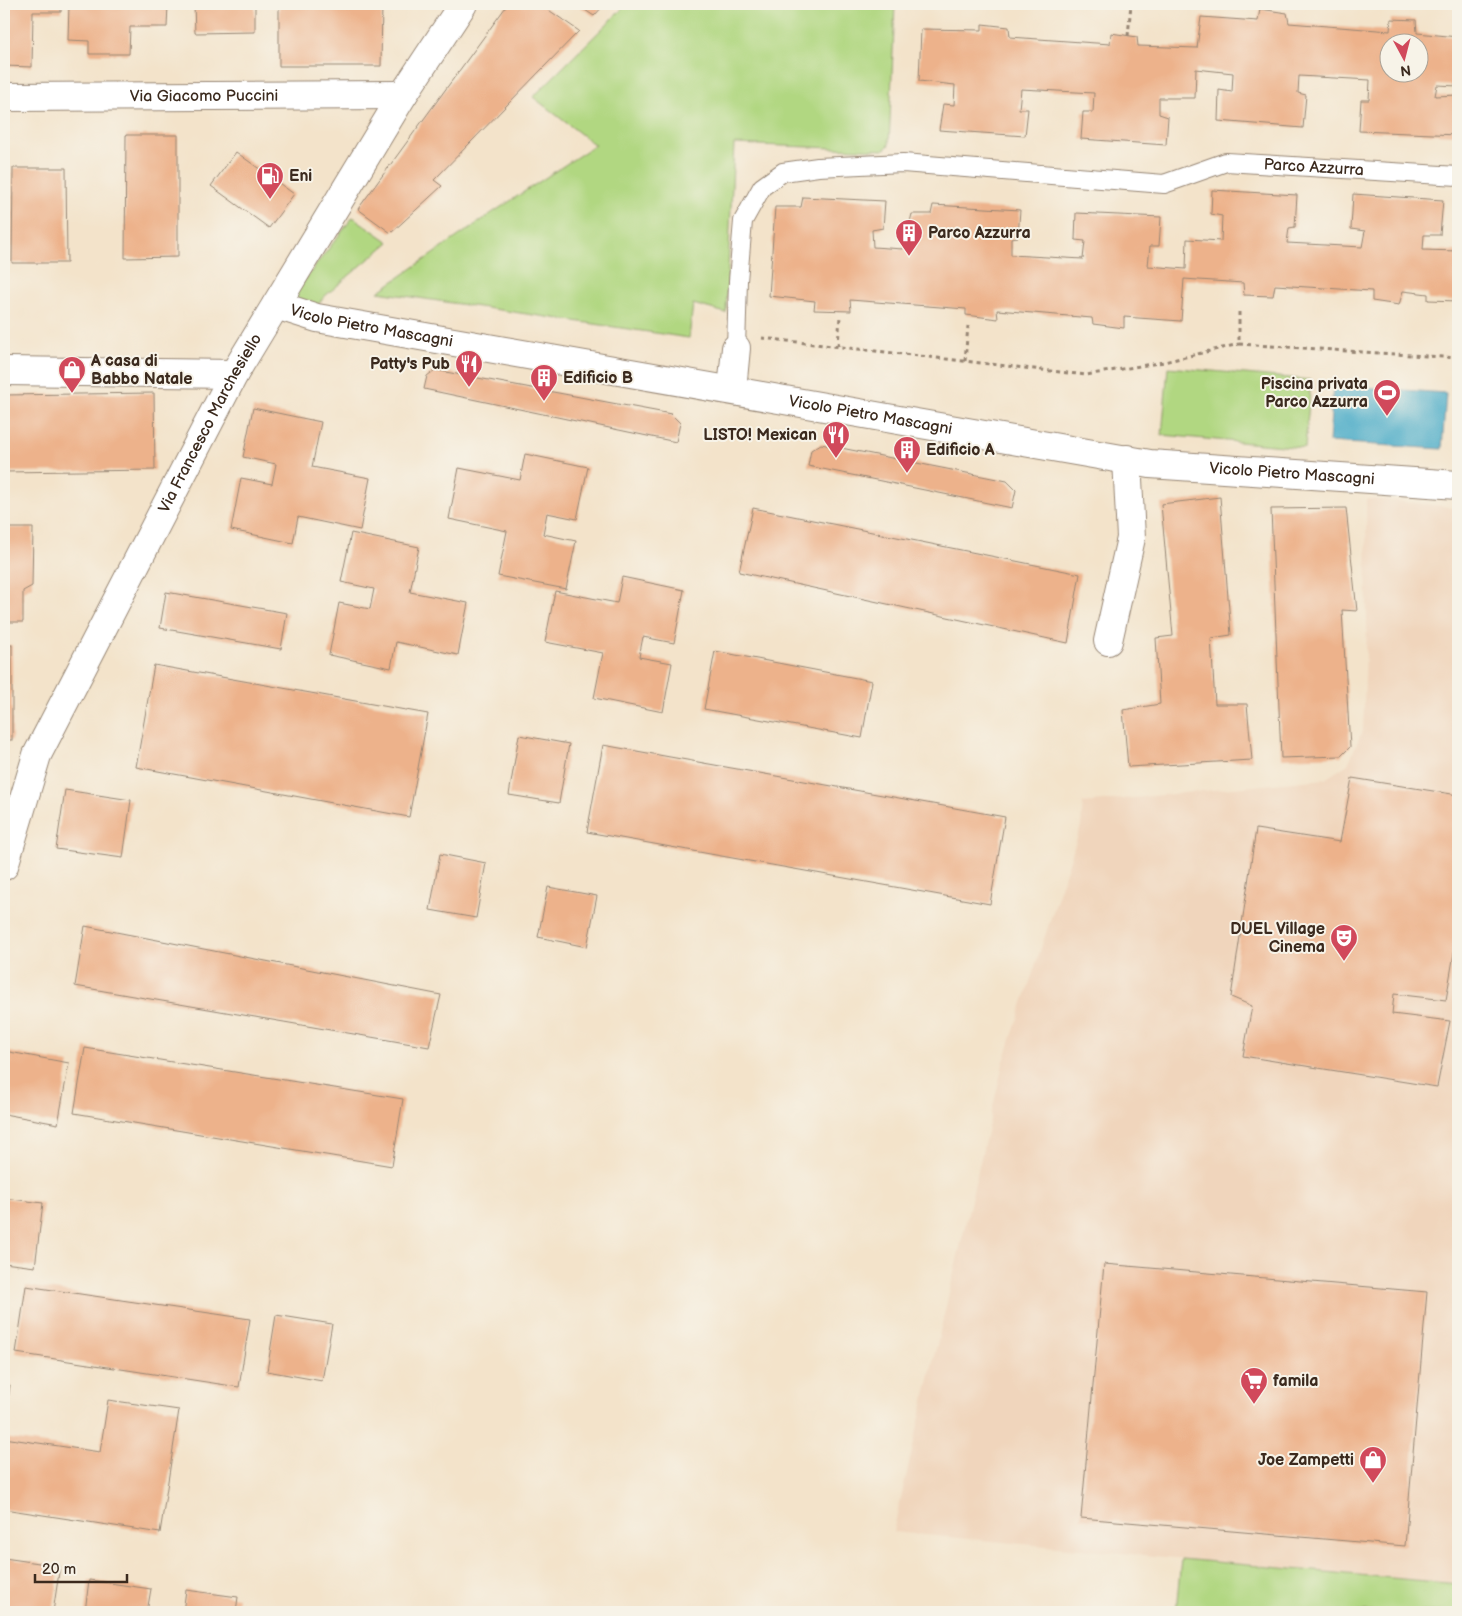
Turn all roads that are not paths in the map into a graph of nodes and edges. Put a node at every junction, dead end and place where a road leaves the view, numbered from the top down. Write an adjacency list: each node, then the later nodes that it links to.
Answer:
1 (463, 4): 2 (street, Via Francesco Marchesiello)
2 (403, 95): 3 (street, Via Giacomo Puccini); 5 (street, Via Francesco Marchesiello)
3 (4, 97)
4 (1458, 176): 6 (lane, Parco Azzurra)
5 (276, 305): 8 (street, Via Francesco Marchesiello); 9 (street, Vicolo Pietro Mascagni)
6 (736, 341): 9 (street)
7 (4, 371): 8 (street)
8 (234, 374): 13 (street, Via Francesco Marchesiello)
9 (732, 390): 10 (street, Vicolo Pietro Mascagni)
10 (1128, 459): 11 (street, Vicolo Pietro Mascagni); 12 (street)
11 (1458, 485)
12 (1108, 641)
13 (4, 866)

